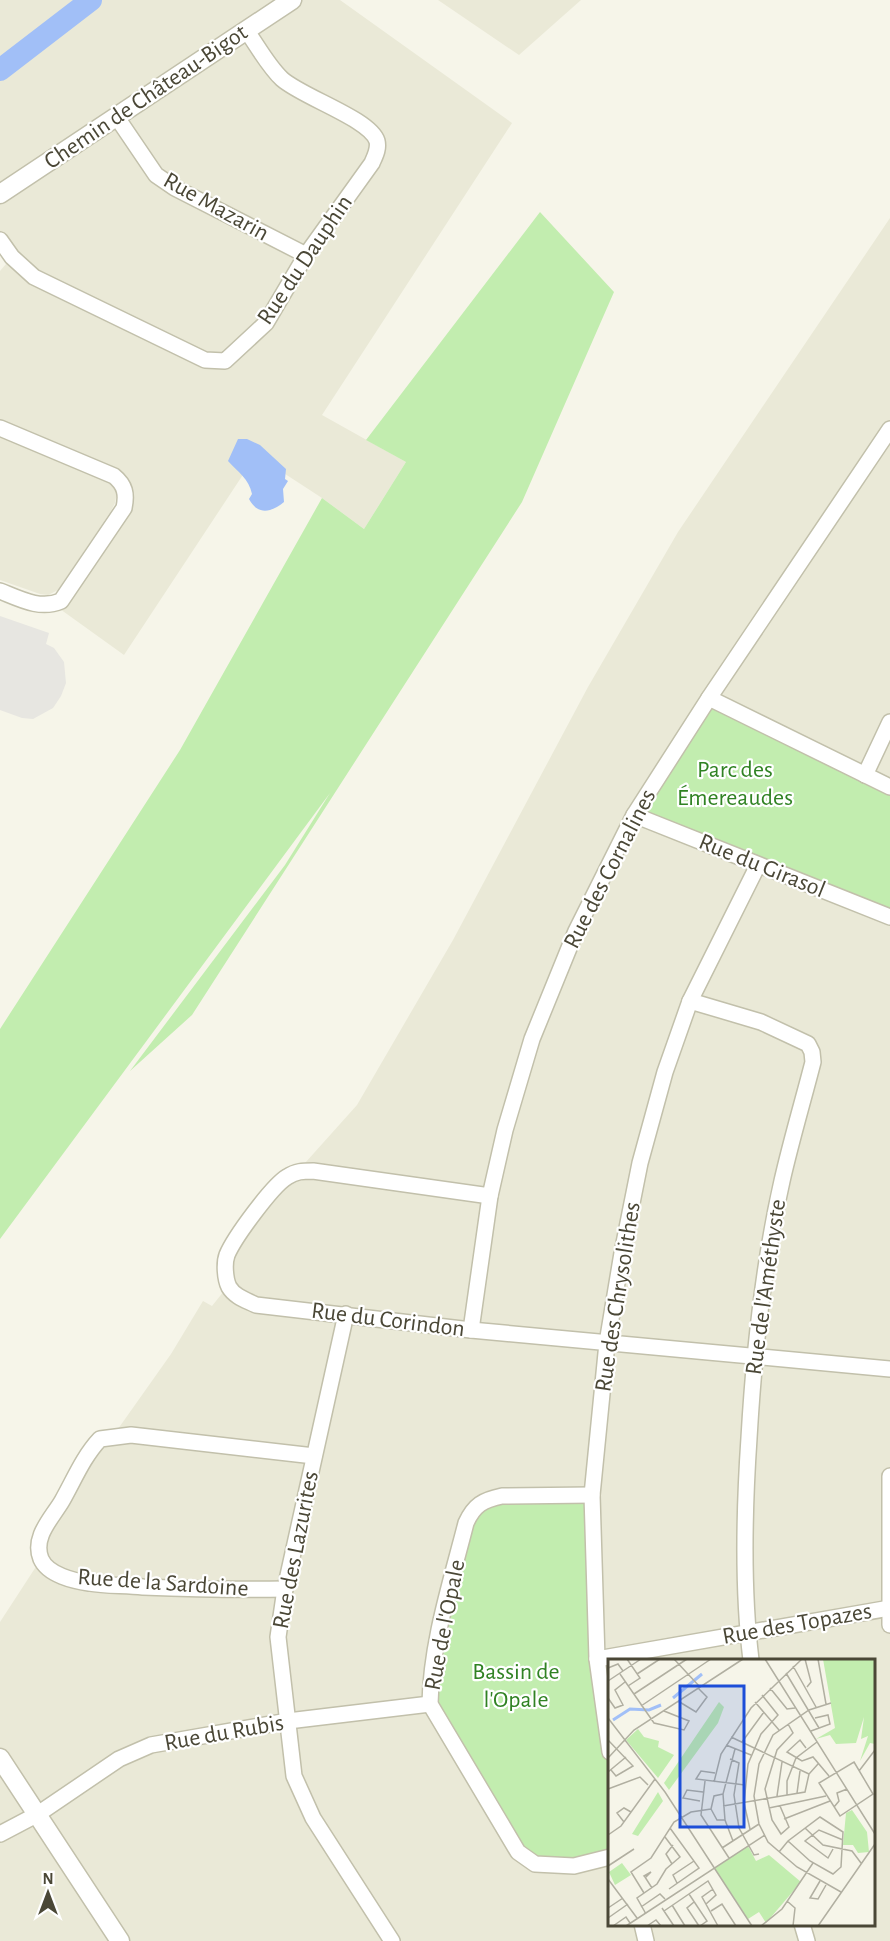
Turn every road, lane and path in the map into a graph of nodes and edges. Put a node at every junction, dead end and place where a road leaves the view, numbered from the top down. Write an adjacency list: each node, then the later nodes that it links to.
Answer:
1 (292, 0): 2 (street, Chemin de Château-Bigot)
2 (272, 5): 3 (street, Chemin de Château-Bigot)
3 (246, 30): 4 (street, Chemin de Château-Bigot); 7 (street, Rue du Dauphin)
4 (116, 116): 5 (street, Chemin de Château-Bigot); 7 (street, Rue Mazarin)
5 (0, 194)
6 (0, 240): 7 (street, Rue du Dauphin)
7 (306, 255)
8 (0, 428): 10 (street)
9 (890, 429): 11 (street, Rue des Cornalines)
10 (0, 591)
11 (709, 698): 13 (street); 15 (street, Rue des Cornalines)
12 (890, 722): 13 (street)
13 (865, 775): 14 (street)
14 (890, 787)
15 (634, 815): 16 (street, Rue du Girasol); 19 (street, Rue des Cornalines)
16 (758, 865): 17 (street, Rue du Girasol); 18 (street, Rue des Chrysolithes)
17 (890, 917)
18 (690, 1001): 22 (street, Rue des Chrysolithes); 23 (street, Rue de l'Améthyste)
19 (490, 1196): 20 (street, Rue du Corindon); 21 (street, Rue des Cornalines)
20 (346, 1314): 21 (street, Rue du Corindon); 25 (street, Rue des Lazurites)
21 (471, 1330): 22 (street, Rue du Corindon)
22 (607, 1343): 23 (street, Rue du Corindon); 27 (street, Rue des Chrysolithes)
23 (754, 1357): 24 (street, Rue du Corindon); 31 (street, Rue de l'Améthyste)
24 (890, 1369)
25 (314, 1456): 28 (street, Rue des Lazurites); 28 (street, Rue de la Sardoine)
26 (890, 1476): 29 (street)
27 (592, 1495): 32 (street, Rue des Chrysolithes); 34 (street, Rue de l'Opale)
28 (285, 1589): 35 (street, Rue des Lazurites)
29 (889, 1608): 30 (street); 31 (street, Rue des Topazes)
30 (890, 1625)
31 (748, 1631): 32 (street, Rue des Topazes); 33 (street, Rue de l'Améthyste)
32 (597, 1659): 36 (street, Rue des Chrysolithes)
33 (751, 1659)
34 (430, 1704): 35 (street, Rue du Rubis); 40 (street, Rue de l'Opale)
35 (288, 1721): 38 (street, Rue du Rubis); 44 (street, Rue des Lazurites)
36 (608, 1744)
37 (0, 1758): 38 (street)
38 (38, 1814): 39 (street, Rue du Rubis); 43 (street)
39 (0, 1834)
40 (608, 1857)
41 (642, 1926): 45 (street)
42 (803, 1926): 46 (street)
43 (120, 1941)
44 (392, 1941)
45 (646, 1941)
46 (807, 1941)

